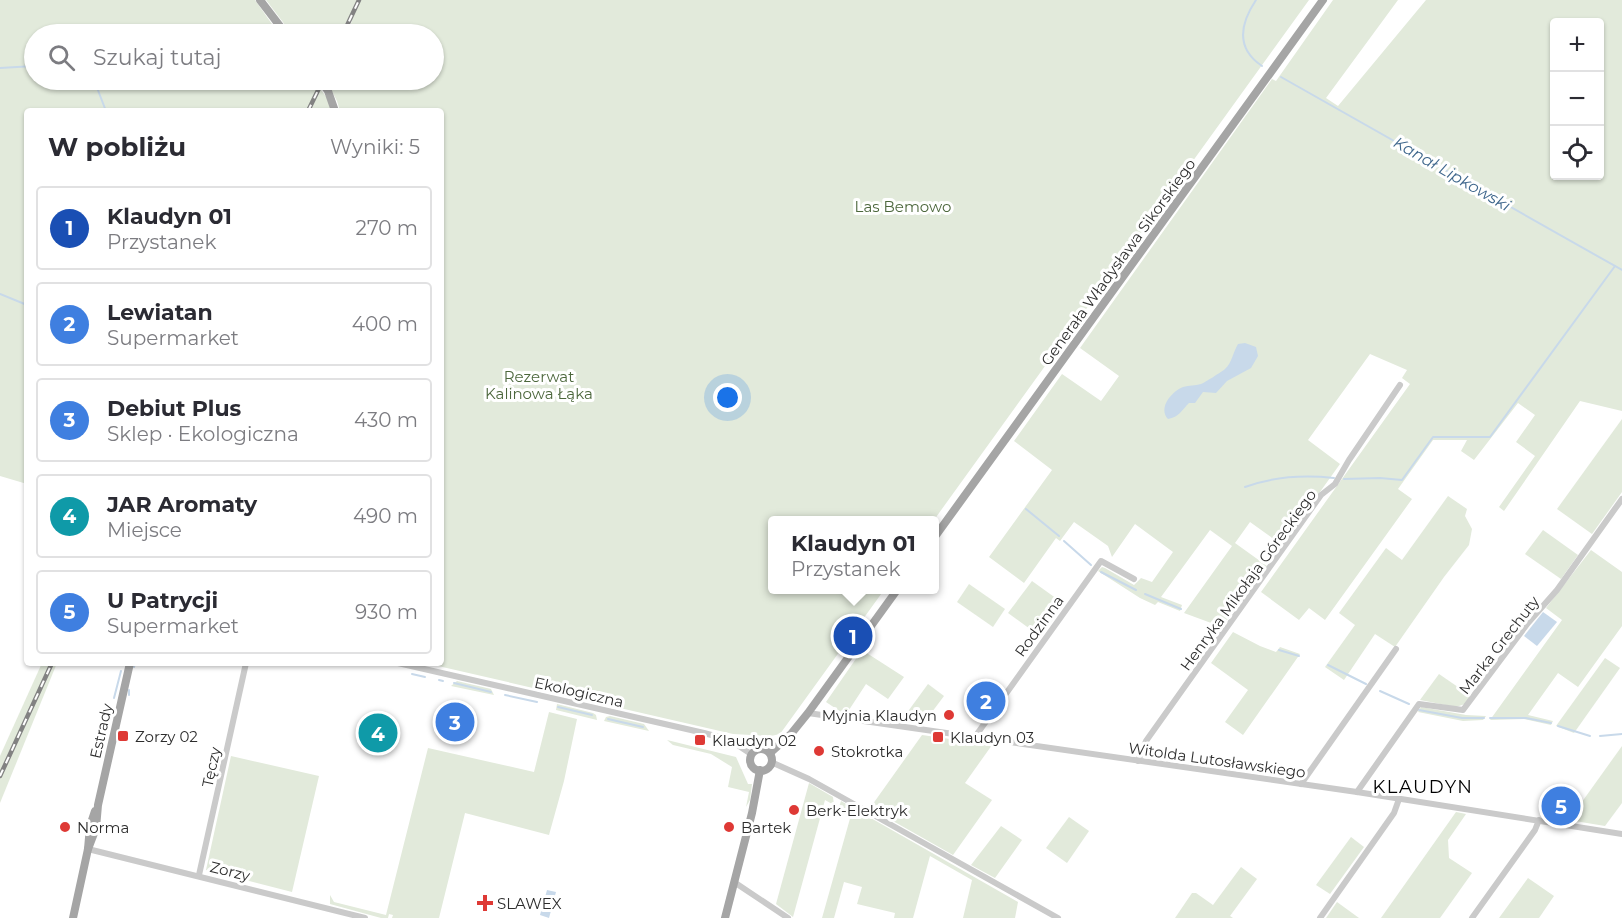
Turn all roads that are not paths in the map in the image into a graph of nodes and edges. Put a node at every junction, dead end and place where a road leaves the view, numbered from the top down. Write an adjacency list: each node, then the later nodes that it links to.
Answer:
1 (260, 0): 3 (main road)
2 (1323, 0): 8 (main road, Generała Władysława Sikorskiego)
3 (278, 24)
4 (327, 90): 5 (main road)
5 (334, 108)
6 (1400, 385): 19 (street, Henryka Mikołaja Góreckiego)
7 (1622, 499): 22 (street, Marka Grechuty)
8 (939, 531)
9 (1134, 579): 16 (street, Rodzinna)
10 (894, 594): 15 (main road)
11 (1396, 649): 21 (street)
12 (128, 666): 26 (main road, Estrady)
13 (245, 666): 27 (street, Tęczy)
14 (411, 666): 17 (street, Ekologiczna)
15 (808, 713): 16 (street, Witolda Lutosławskiego); 18 (main road)
16 (977, 737): 19 (street, Witolda Lutosławskiego)
17 (752, 754): 18 (main road); 20 (main road)
18 (770, 758): 20 (main road); 33 (street)
19 (1138, 761): 21 (street, Witolda Lutosławskiego)
20 (760, 770): 28 (main road)
21 (1300, 784): 22 (street, Witolda Lutosławskiego)
22 (1357, 792): 23 (street, Witolda Lutosławskiego)
23 (1399, 799): 24 (street, Witolda Lutosławskiego); 34 (street)
24 (1539, 820): 25 (street, Witolda Lutosławskiego); 35 (street)
25 (1622, 834)
26 (88, 849): 27 (street, Zorzy); 29 (main road, Estrady)
27 (199, 875): 30 (street, Zorzy)
28 (734, 882): 31 (main road); 32 (street)
29 (73, 918)
30 (365, 918)
31 (725, 918)
32 (788, 918)
33 (1058, 918)
34 (1320, 918)
35 (1472, 918)

